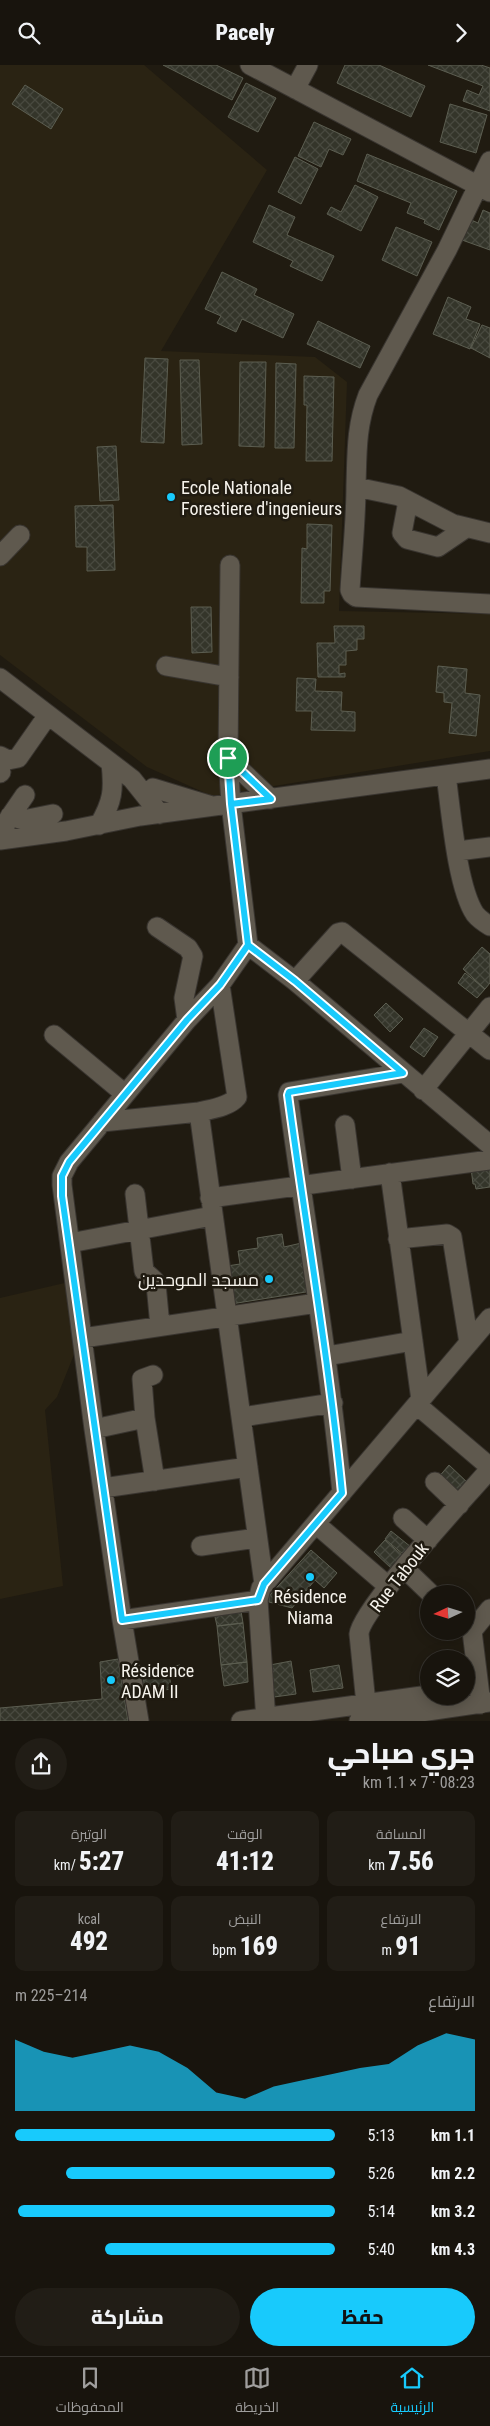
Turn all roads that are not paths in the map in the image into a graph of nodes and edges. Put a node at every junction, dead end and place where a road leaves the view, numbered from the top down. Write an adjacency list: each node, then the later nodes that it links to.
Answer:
1 (250, 65): 3 (street)
2 (308, 65): 3 (street)
3 (295, 89): 5 (street)
4 (490, 161): 5 (street)
5 (484, 189): 6 (street)
6 (356, 487): 7 (street); 13 (street)
7 (408, 501): 8 (street); 8 (street)
8 (466, 528): 9 (street)
9 (490, 533)
10 (20, 535): 11 (street)
11 (0, 556)
12 (230, 565): 15 (street)
13 (490, 604)
14 (166, 666): 15 (street)
15 (229, 677): 18 (street)
16 (0, 678): 17 (street)
17 (48, 715): 19 (street); 20 (street)
18 (228, 758): 26 (street); 27 (street)
19 (111, 763): 23 (street); 32 (street)
20 (0, 767)
21 (490, 769): 22 (street)
22 (446, 775): 26 (street); 35 (street)
23 (132, 779): 24 (street); 29 (street)
24 (153, 788): 27 (street); 28 (street)
25 (25, 795): 31 (street)
26 (271, 799): 27 (street)
27 (223, 806): 28 (street); 38 (street)
28 (182, 811): 29 (street)
29 (160, 814): 32 (street)
30 (53, 815): 31 (street)
31 (10, 816): 33 (street)
32 (99, 825): 33 (street)
33 (2, 840)
34 (490, 847): 35 (street)
35 (458, 851): 36 (street)
36 (490, 926)
37 (157, 927): 42 (street)
38 (248, 945): 39 (street); 40 (street)
39 (295, 981): 43 (street); 46 (street)
40 (220, 985): 42 (street); 49 (street)
41 (490, 1007): 43 (street)
42 (187, 1020): 48 (street)
43 (468, 1033): 45 (street); 47 (street)
44 (54, 1035): 48 (street)
45 (490, 1050)
46 (403, 1073): 47 (street); 56 (street)
47 (423, 1090): 52 (street)
48 (125, 1094): 50 (street)
49 (200, 1112): 50 (street); 58 (street)
50 (102, 1122): 61 (street)
51 (345, 1125): 55 (street)
52 (490, 1145)
53 (490, 1161): 54 (street)
54 (390, 1173): 55 (street); 60 (street)
55 (352, 1179): 56 (street)
56 (300, 1187): 58 (street); 62 (street)
57 (135, 1194): 59 (street)
58 (211, 1207): 59 (street); 63 (street)
59 (139, 1230): 61 (street); 65 (street)
60 (398, 1239): 67 (street); 68 (street)
61 (70, 1243): 66 (street)
62 (317, 1303): 63 (street); 69 (street)
63 (227, 1315): 65 (street); 73 (street)
64 (490, 1318): 68 (street)
65 (160, 1326): 66 (street)
66 (82, 1338): 75 (street)
67 (413, 1341): 69 (street); 71 (street)
68 (469, 1343): 71 (street)
69 (326, 1355): 72 (street)
70 (153, 1375): 74 (street)
71 (419, 1402): 77 (street); 81 (street)
72 (333, 1403): 73 (street); 81 (street)
73 (242, 1417): 76 (street)
74 (145, 1418): 75 (street); 78 (street)
75 (94, 1429): 80 (street)
76 (248, 1467): 78 (street); 85 (street)
77 (490, 1468): 82 (street, Rue Tabouk)
78 (155, 1481): 80 (street)
79 (435, 1482): 82 (street)
80 (103, 1488): 93 (street)
81 (342, 1493): 84 (street)
82 (459, 1505): 86 (street, Rue Tabouk)
83 (403, 1518): 86 (street)
84 (316, 1524): 90 (street); 91 (street)
85 (257, 1538): 87 (street); 91 (street)
86 (428, 1540): 88 (street, Rue Tabouk)
87 (201, 1546)
88 (404, 1568): 89 (street); 90 (street, Rue Tabouk)
89 (422, 1585)
90 (388, 1587): 98 (street, Rue Tabouk)
91 (261, 1592): 93 (street); 99 (street)
92 (490, 1609): 94 (street)
93 (122, 1620): 100 (street)
94 (475, 1623)
95 (471, 1640): 96 (street)
96 (481, 1694): 98 (street)
97 (420, 1697): 98 (street)
98 (363, 1713): 99 (street)
99 (266, 1719): 101 (street)
100 (139, 1721)
101 (241, 1721)

